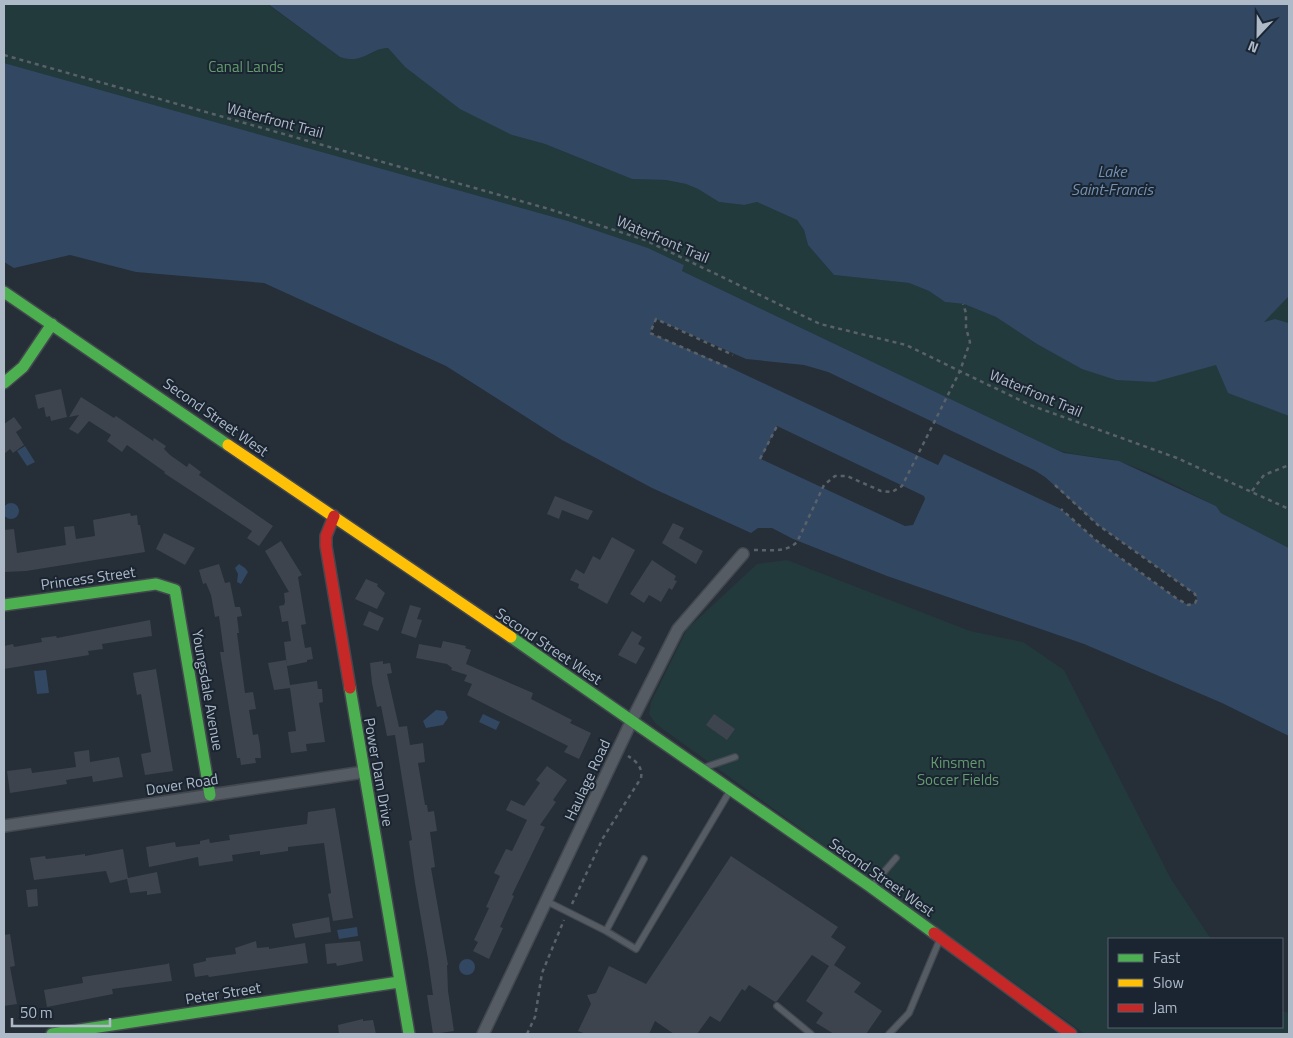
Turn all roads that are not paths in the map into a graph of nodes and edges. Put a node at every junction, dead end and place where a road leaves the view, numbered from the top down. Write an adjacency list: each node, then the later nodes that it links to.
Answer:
1 (4, 292): 2 (street, Second Street West)
2 (52, 324): 3 (street); 4 (street, Second Street West)
3 (4, 383)
4 (334, 516): 8 (street, Second Street West); 11 (street, Power Dam Drive)
5 (743, 554): 8 (street, Haulage Road)
6 (175, 590): 7 (street, Princess Street); 13 (street, Youngsdale Avenue)
7 (4, 605)
8 (632, 720): 10 (street, Second Street West); 18 (street, Haulage Road)
9 (735, 757): 10 (lane)
10 (701, 768): 12 (street, Second Street West)
11 (364, 772): 13 (street, Dover Road); 21 (street, Power Dam Drive)
12 (731, 789): 17 (street, Second Street West); 19 (lane)
13 (210, 795): 14 (street, Dover Road)
14 (4, 826)
15 (896, 858): 17 (lane)
16 (644, 859): 19 (lane)
17 (871, 887): 20 (street, Second Street West)
18 (546, 901): 19 (lane); 25 (street, Haulage Road)
19 (606, 931)
20 (941, 937): 27 (lane); 28 (street, Second Street West)
21 (399, 982): 23 (street, Peter Street); 24 (street, Power Dam Drive)
22 (777, 1006): 26 (lane)
23 (52, 1034)
24 (409, 1034)
25 (484, 1034)
26 (811, 1034)
27 (889, 1034)
28 (1071, 1034)

